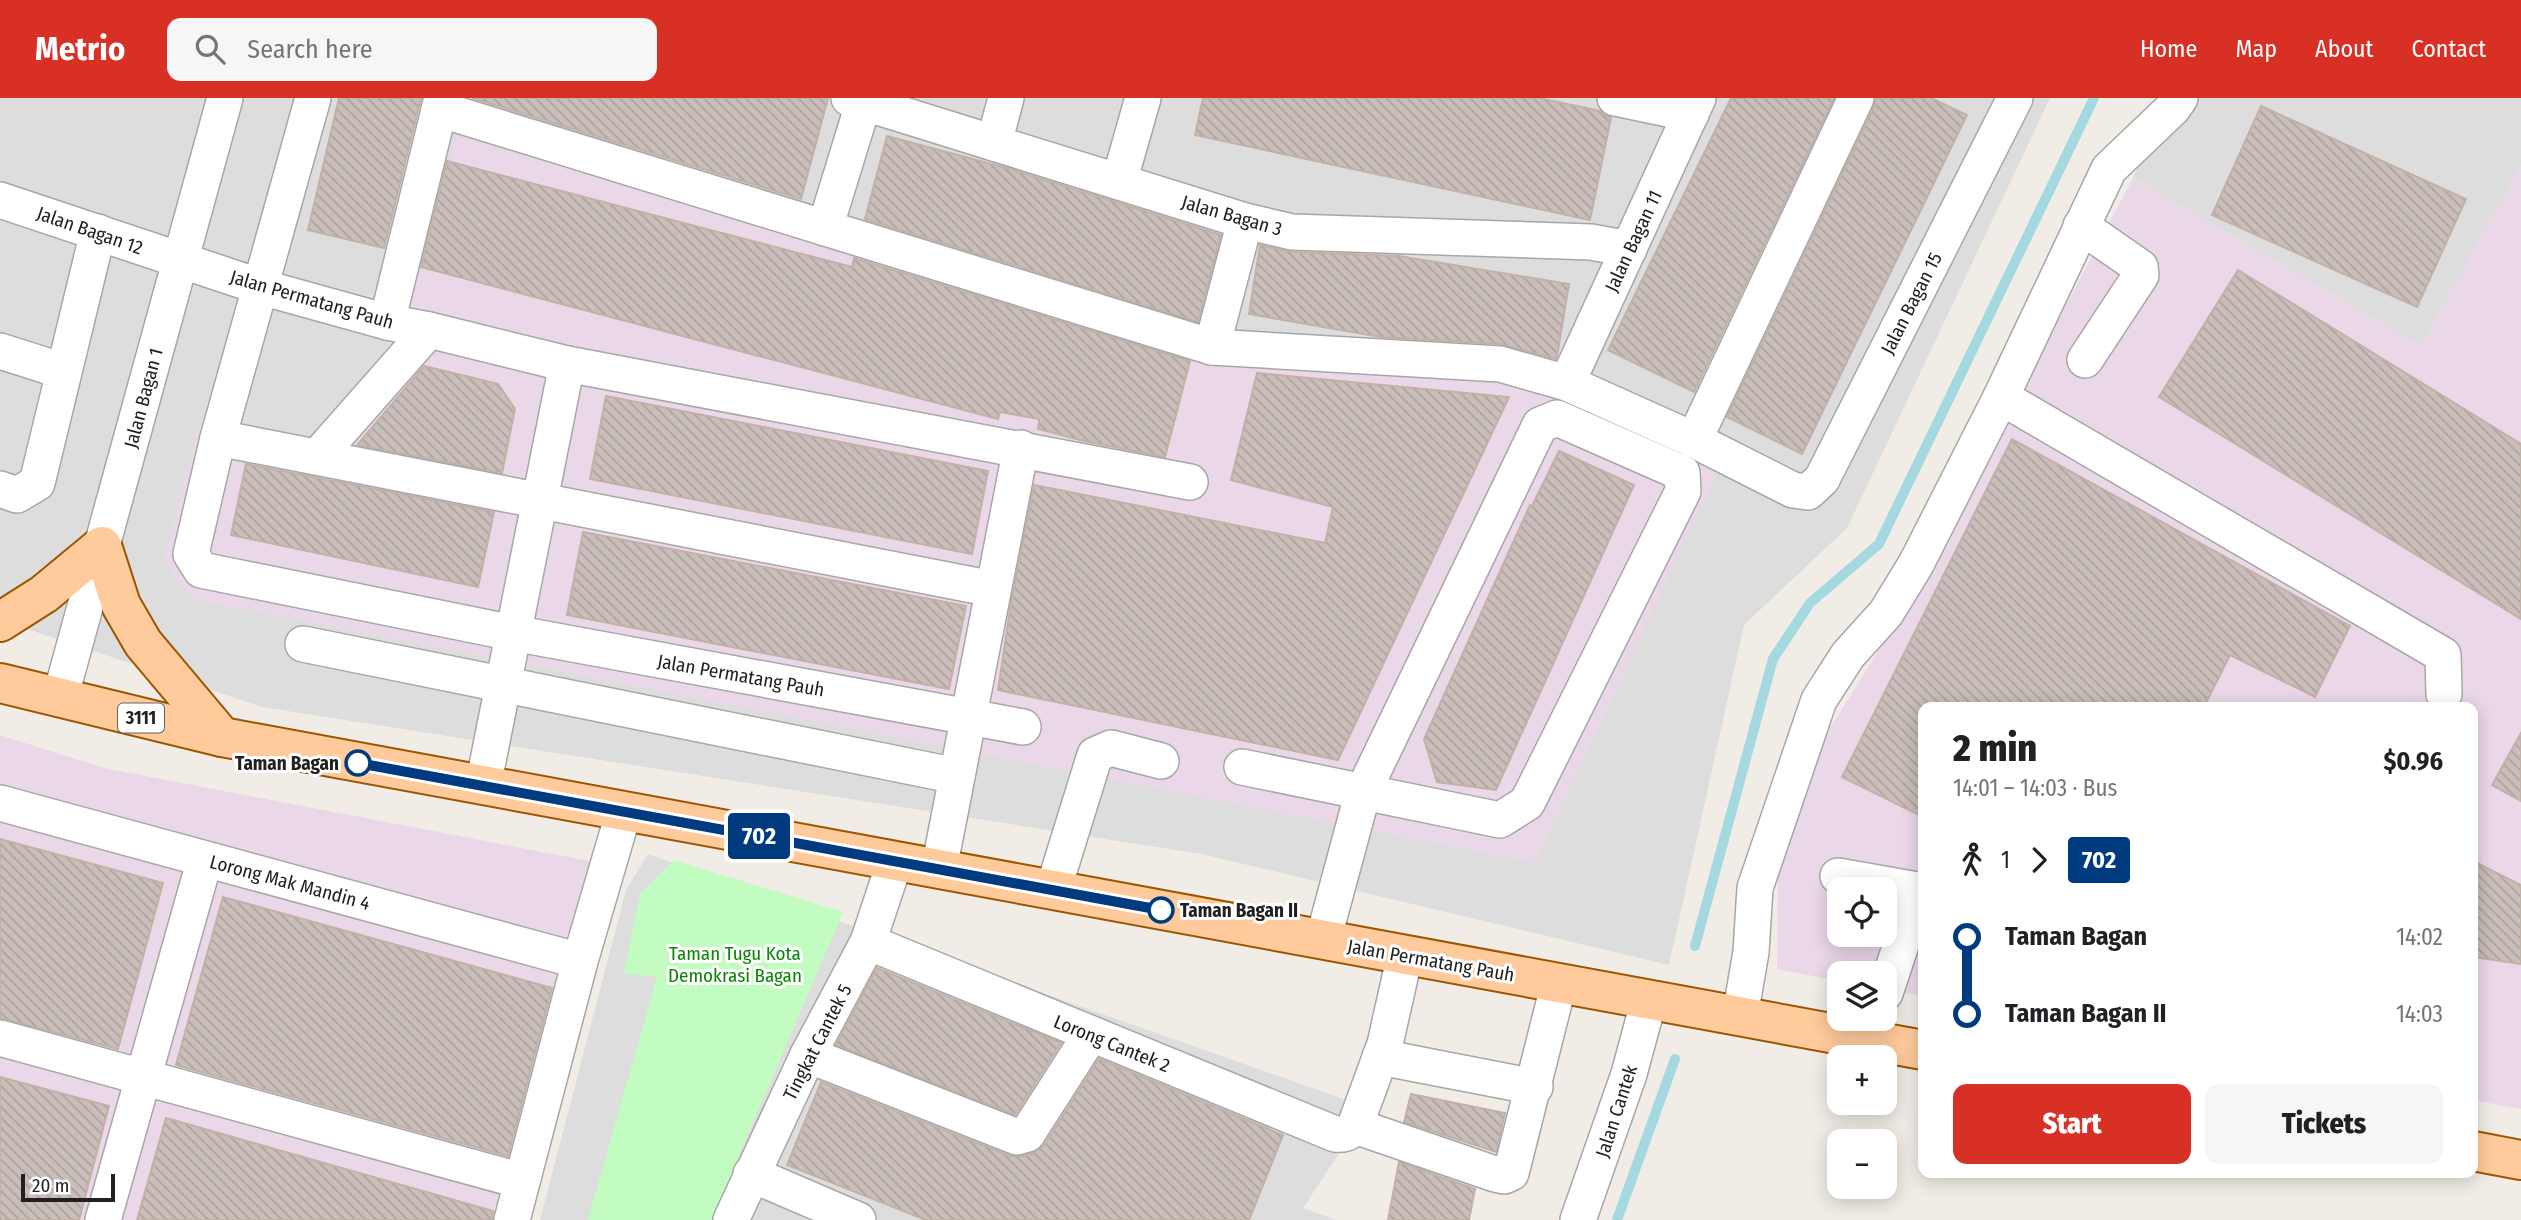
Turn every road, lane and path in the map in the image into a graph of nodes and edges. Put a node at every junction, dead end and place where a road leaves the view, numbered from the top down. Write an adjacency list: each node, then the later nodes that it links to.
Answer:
1 (225, 98): 20 (street, Jalan Bagan 1)
2 (313, 98): 21 (street)
3 (1006, 98): 12 (street)
4 (1143, 98): 13 (street)
5 (1615, 98): 11 (street)
6 (1856, 98): 32 (street)
7 (2015, 98): 32 (street, Jalan Bagan 15)
8 (2180, 98): 16 (street)
9 (859, 100): 12 (street, Jalan Bagan 3); 17 (street)
10 (440, 103): 17 (street); 22 (street)
11 (1695, 106): 19 (street, Jalan Bagan 11)
12 (994, 143): 13 (street, Jalan Bagan 3)
13 (1119, 182): 15 (street, Jalan Bagan 3)
14 (0, 200): 18 (street, Jalan Bagan 12)
15 (1245, 221): 19 (street, Jalan Bagan 3); 24 (street)
16 (2081, 226): 26 (street); 30 (street)
17 (824, 228): 24 (street)
18 (99, 232): 20 (street, Jalan Bagan 12); 28 (street)
19 (1629, 249): 29 (street, Jalan Bagan 11)
20 (181, 260): 21 (street, Jalan Permatang Pauh); 38 (street, Jalan Bagan 1)
21 (261, 287): 22 (street, Jalan Permatang Pauh); 31 (street)
22 (387, 322): 23 (street, Jalan Permatang Pauh)
23 (429, 330): 27 (street, Jalan Permatang Pauh); 34 (street)
24 (1212, 347): 29 (street)
25 (0, 351): 28 (street)
26 (2085, 360)
27 (567, 364): 33 (street, Jalan Permatang Pauh); 37 (street)
28 (64, 371): 36 (street)
29 (1567, 383): 32 (street)
30 (2001, 397): 45 (street); 71 (street)
31 (218, 438): 34 (street); 41 (street, Jalan Permatang Pauh)
32 (1694, 440)
33 (1021, 448): 35 (street, Jalan Permatang Pauh); 39 (street)
34 (318, 456): 37 (street)
35 (1190, 482)
36 (0, 489)
37 (539, 500): 39 (street); 41 (street)
38 (102, 546): 40 (main road); 46 (street, Jalan Bagan 1); 49 (main road)
39 (993, 589): 47 (street)
40 (0, 622)
41 (513, 633): 44 (street); 47 (street, Jalan Permatang Pauh)
42 (303, 644): 44 (street)
43 (0, 683): 46 (main road, Jalan Permatang Pauh / 3111)
44 (503, 684): 52 (street); 53 (street)
45 (2444, 694)
46 (60, 698): 49 (main road, Jalan Permatang Pauh / 3111)
47 (968, 716): 48 (street, Jalan Permatang Pauh); 52 (street)
48 (1023, 727)
49 (222, 737): 53 (main road, Jalan Permatang Pauh / 3111)
50 (1161, 761): 61 (street)
51 (1242, 767): 54 (street)
52 (957, 776): 59 (street)
53 (483, 786): 56 (main road, Jalan Permatang Pauh / 3111)
54 (1363, 792): 54 (street); 64 (street)
55 (0, 803): 57 (street, Lorong Mak Mandin 4)
56 (624, 811): 58 (main road, Jalan Permatang Pauh / 3111); 67 (street)
57 (205, 859): 67 (street, Lorong Mak Mandin 4); 79 (street)
58 (895, 861): 59 (main road, Jalan Permatang Pauh / 3111); 65 (street, Tingkat Cantek 5)
59 (939, 869): 61 (main road, Jalan Permatang Pauh / 3111)
60 (1839, 876): 62 (street)
61 (1053, 890): 64 (main road, Jalan Permatang Pauh / 3111)
62 (1918, 890)
63 (1918, 900): 68 (street)
64 (1323, 940): 66 (main road, Jalan Permatang Pauh / 3111)
65 (868, 942): 74 (street, Lorong Cantek 2); 77 (street, Tingkat Cantek 5)
66 (1405, 955): 69 (main road, Jalan Permatang Pauh / 3111); 78 (street)
67 (580, 961): 85 (street)
68 (1896, 961)
69 (1559, 983): 70 (main road, Jalan Permatang Pauh / 3111); 80 (street)
70 (1653, 1000): 71 (main road, Jalan Permatang Pauh / 3111); 90 (street, Jalan Cantek)
71 (1729, 1014): 72 (main road, Jalan Permatang Pauh / 3111)
72 (1827, 1024)
73 (1878, 1031): 76 (main road, Jalan Permatang Pauh / 3111)
74 (1091, 1034): 77 (street); 81 (street, Lorong Cantek 2)
75 (0, 1038): 79 (street)
76 (1918, 1048)
77 (808, 1055): 84 (street, Tingkat Cantek 5)
78 (1380, 1057): 80 (street); 81 (street)
79 (143, 1077): 85 (street); 86 (street)
80 (1535, 1087): 81 (street)
81 (1355, 1126)
82 (2478, 1152): 83 (main road)
83 (2521, 1160)
84 (751, 1174): 88 (street, Tingkat Cantek 5); 89 (street)
85 (522, 1181): 87 (street)
86 (103, 1220)
87 (512, 1220)
88 (731, 1220)
89 (858, 1220)
90 (1578, 1220)

